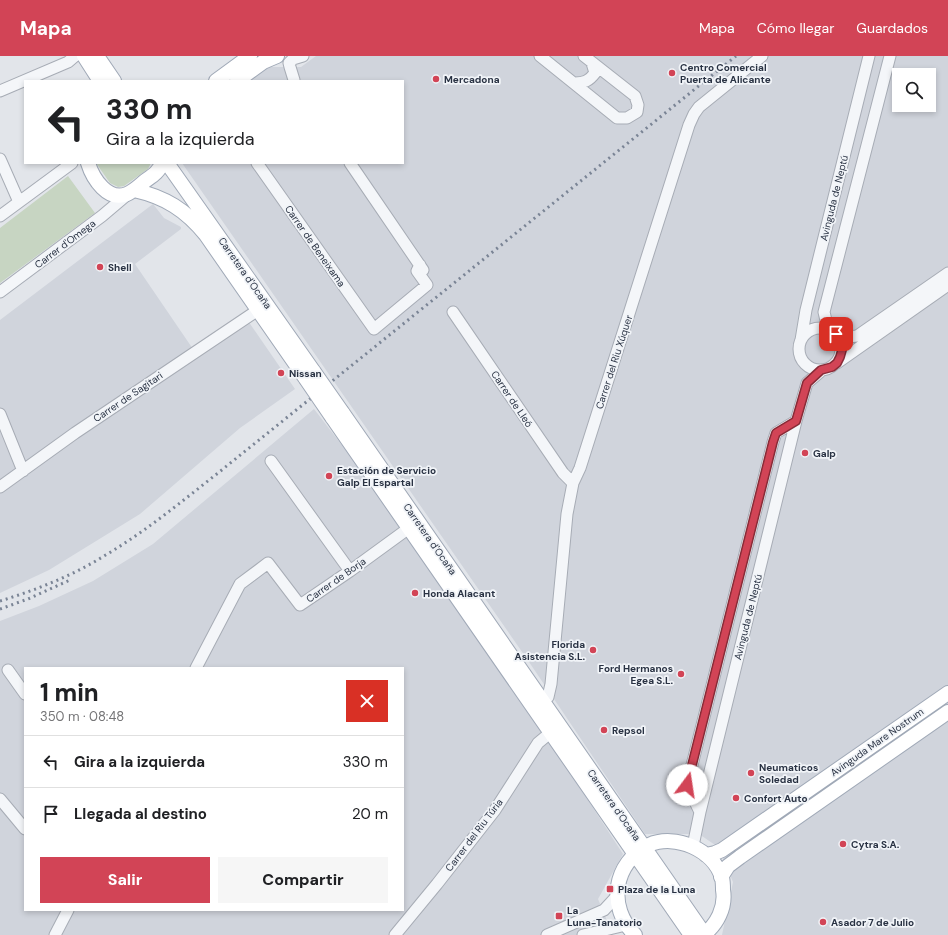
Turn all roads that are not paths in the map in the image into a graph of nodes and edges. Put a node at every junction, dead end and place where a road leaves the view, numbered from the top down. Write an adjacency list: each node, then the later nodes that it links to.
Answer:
1 (75, 56): 12 (street)
2 (84, 56): 13 (main road)
3 (97, 56): 14 (main road)
4 (250, 56): 15 (main road)
5 (276, 56): 16 (main road); 17 (street)
6 (303, 56): 18 (street)
7 (540, 56): 20 (street)
8 (762, 56): 48 (street, Carrer del Riu Xúquer)
9 (869, 56): 39 (street, Avinguda de Neptú)
10 (890, 56): 37 (street, Avinguda de Neptú)
11 (588, 59): 20 (street); 20 (street)
12 (26, 80)
13 (99, 80)
14 (113, 80)
15 (217, 80)
16 (238, 80)
17 (293, 80)
18 (294, 80)
19 (24, 81): 21 (street)
20 (575, 83)
21 (0, 91)
22 (0, 159): 30 (street)
23 (71, 164): 30 (street)
24 (88, 164): 29 (main road)
25 (161, 164): 29 (main road, Carrer d'Omega)
26 (168, 164): 42 (main road, Carretera d'Ocaña)
27 (259, 164): 28 (street, Carrer de Beneixama)
28 (351, 164)
29 (131, 192): 34 (street, Carrer d'Omega); 35 (main road, Carretera d'Ocaña)
30 (19, 202): 31 (street)
31 (0, 216)
32 (948, 273): 38 (street)
33 (948, 285): 40 (street)
34 (0, 292)
35 (258, 310): 42 (main road, Carretera d'Ocaña); 47 (street, Carrer de Sagitari)
36 (453, 312): 48 (street, Carrer de Lleó)
37 (828, 329): 38 (street); 39 (street)
38 (839, 338): 40 (street)
39 (801, 340): 41 (street)
40 (837, 363): 41 (street)
41 (821, 370): 45 (street, Avinguda de Neptú)
42 (310, 375): 44 (main road, Carretera d'Ocaña, bridge)
43 (0, 414): 47 (street)
44 (337, 415): 50 (main road, Carretera d'Ocaña); 51 (main road, Carretera d'Ocaña)
45 (796, 421): 61 (street, Avinguda de Neptú); 61 (street, Avinguda de Neptú)
46 (272, 461): 52 (street)
47 (23, 471): 49 (street, Carrer de Sagitari)
48 (573, 483): 57 (street, Carrer del Riu Xúquer)
49 (0, 487)
50 (412, 513): 51 (street); 57 (main road, Carretera d'Ocaña)
51 (409, 528): 52 (street, Carrer de Borja); 59 (main road, Carretera d'Ocaña)
52 (350, 571): 53 (street, Carrer de Borja)
53 (197, 667)
54 (8, 670): 56 (street)
55 (948, 692): 65 (main road, Avinguda Mare Nostrum)
56 (24, 693)
57 (542, 701): 64 (main road, Carretera d'Ocaña)
58 (948, 712): 66 (main road, Avinguda Mare Nostrum)
59 (550, 733): 64 (main road, Carretera d'Ocaña); 71 (street, Carrer del Riu Túria)
60 (0, 799): 62 (street)
61 (700, 812): 63 (street, Avinguda de Neptú)
62 (24, 829)
63 (693, 846): 64 (main road); 65 (main road)
64 (640, 852): 67 (main road); 74 (main road, Carretera d'Ocaña)
65 (706, 855): 66 (main road)
66 (721, 877): 74 (main road)
67 (617, 896): 69 (main road); 72 (street)
68 (67, 911): 70 (street)
69 (630, 930): 73 (street)
70 (55, 935)
71 (395, 935)
72 (547, 935)
73 (583, 935)
74 (701, 935)

